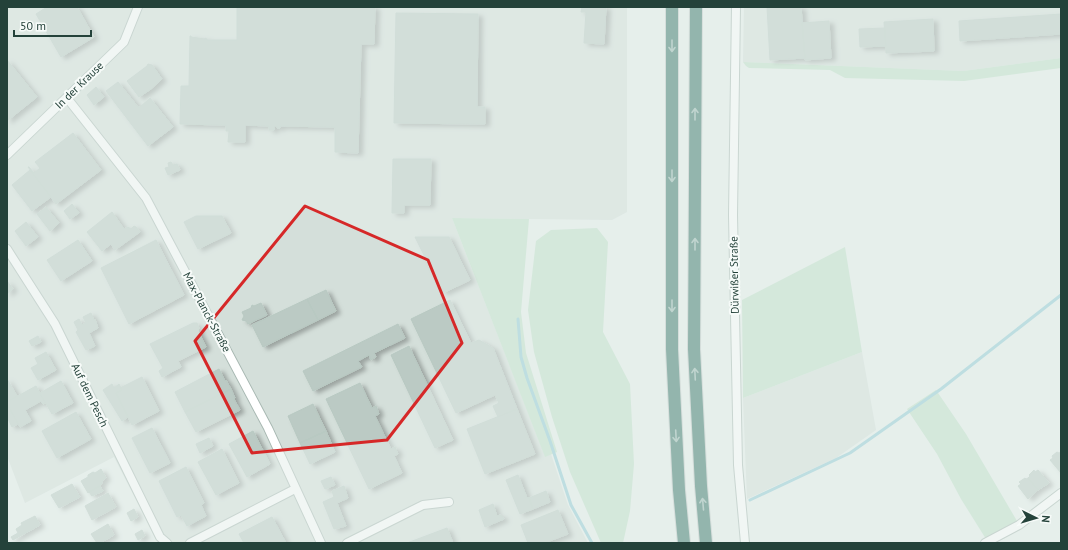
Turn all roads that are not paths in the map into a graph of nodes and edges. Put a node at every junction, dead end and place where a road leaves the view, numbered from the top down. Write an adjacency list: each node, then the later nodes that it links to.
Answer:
1 (138, 7): 5 (street, In der Krause)
2 (672, 7): 15 (highway, one-way to 15)
3 (696, 7): 16 (highway, one-way to 3)
4 (736, 7): 17 (street, Dürwißer Straße)
5 (67, 98): 6 (street, In der Krause); 8 (street, Max-Planck-Straße)
6 (7, 155)
7 (7, 249): 11 (street, Auf dem Pesch)
8 (295, 489): 12 (street); 13 (street, Max-Planck-Straße)
9 (1061, 493): 18 (street)
10 (449, 502): 14 (street)
11 (167, 543)
12 (190, 543)
13 (321, 543)
14 (347, 543)
15 (684, 543)
16 (706, 543)
17 (745, 543)
18 (985, 543)

